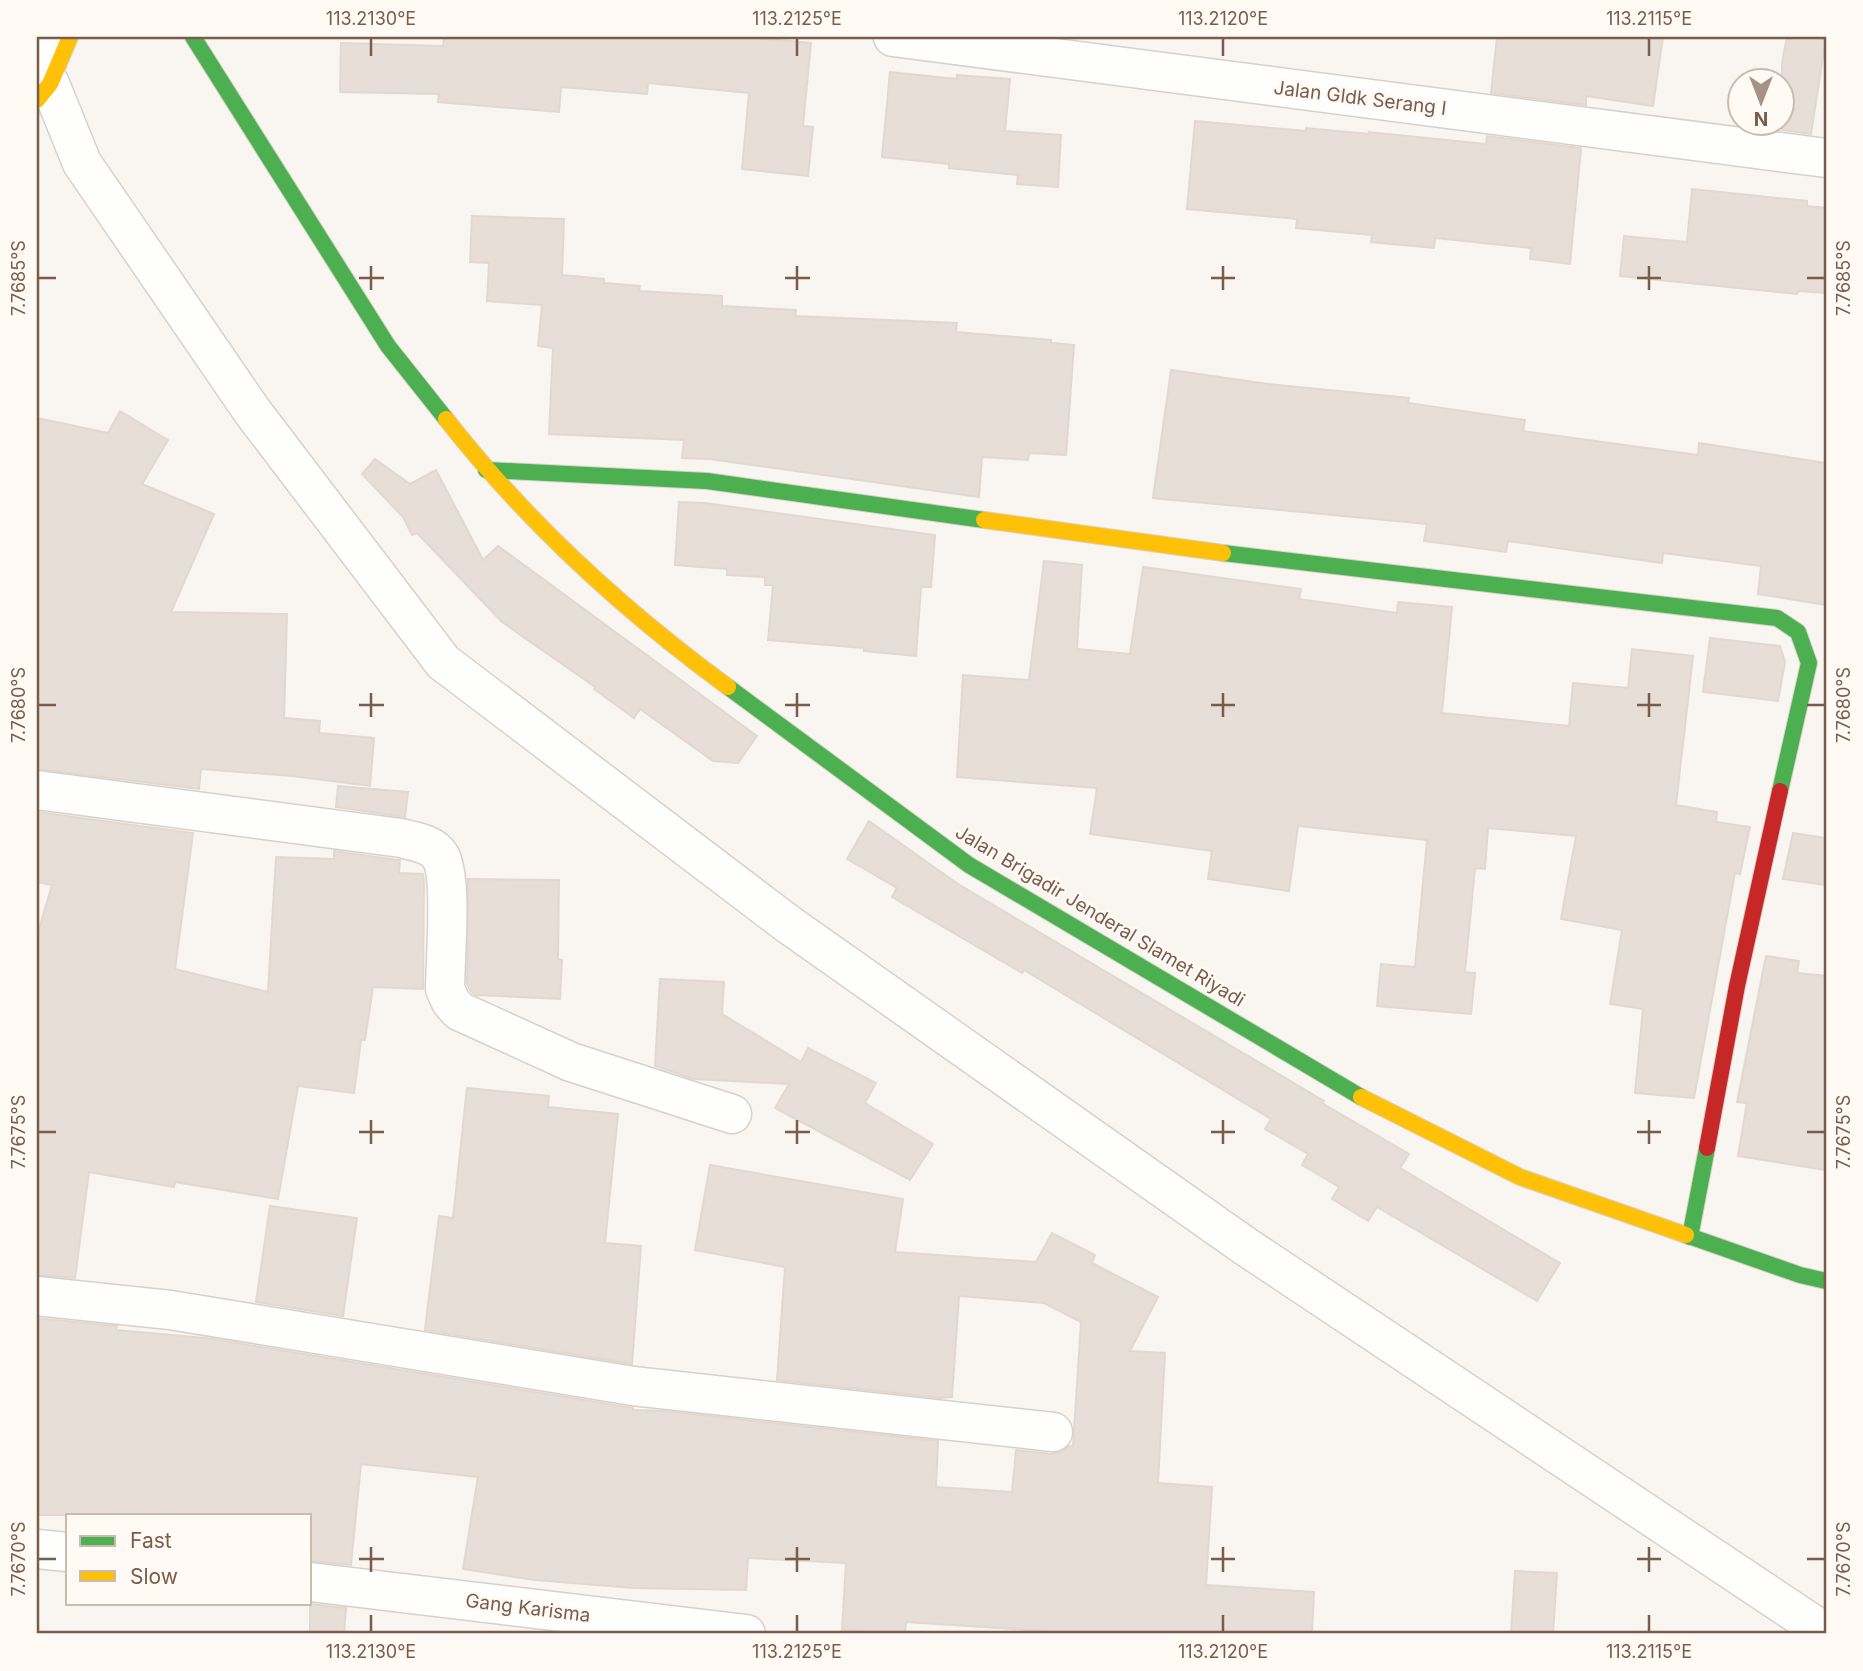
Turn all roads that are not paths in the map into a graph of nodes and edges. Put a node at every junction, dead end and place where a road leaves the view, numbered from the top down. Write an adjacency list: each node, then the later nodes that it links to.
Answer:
1 (50, 37): 6 (street)
2 (70, 37): 6 (main road)
3 (173, 37): 5 (main road, Jalan Brigadir Jenderal Slamet Riyadi)
4 (893, 37): 7 (street, Jalan Gldk Serang I)
5 (195, 39): 8 (main road, Jalan Brigadir Jenderal Slamet Riyadi)
6 (41, 82): 18 (street)
7 (1826, 158)
8 (486, 470): 11 (main road, Jalan Brigadir Jenderal Slamet Riyadi); 11 (main road)
9 (37, 790): 10 (street)
10 (732, 1114)
11 (1690, 1237): 12 (main road, Jalan Brigadir Jenderal Slamet Riyadi)
12 (1826, 1282)
13 (37, 1296): 14 (street)
14 (1053, 1432)
15 (37, 1549): 16 (street)
16 (66, 1552)
17 (312, 1582): 19 (street, Gang Karisma)
18 (1826, 1633)
19 (746, 1634)

